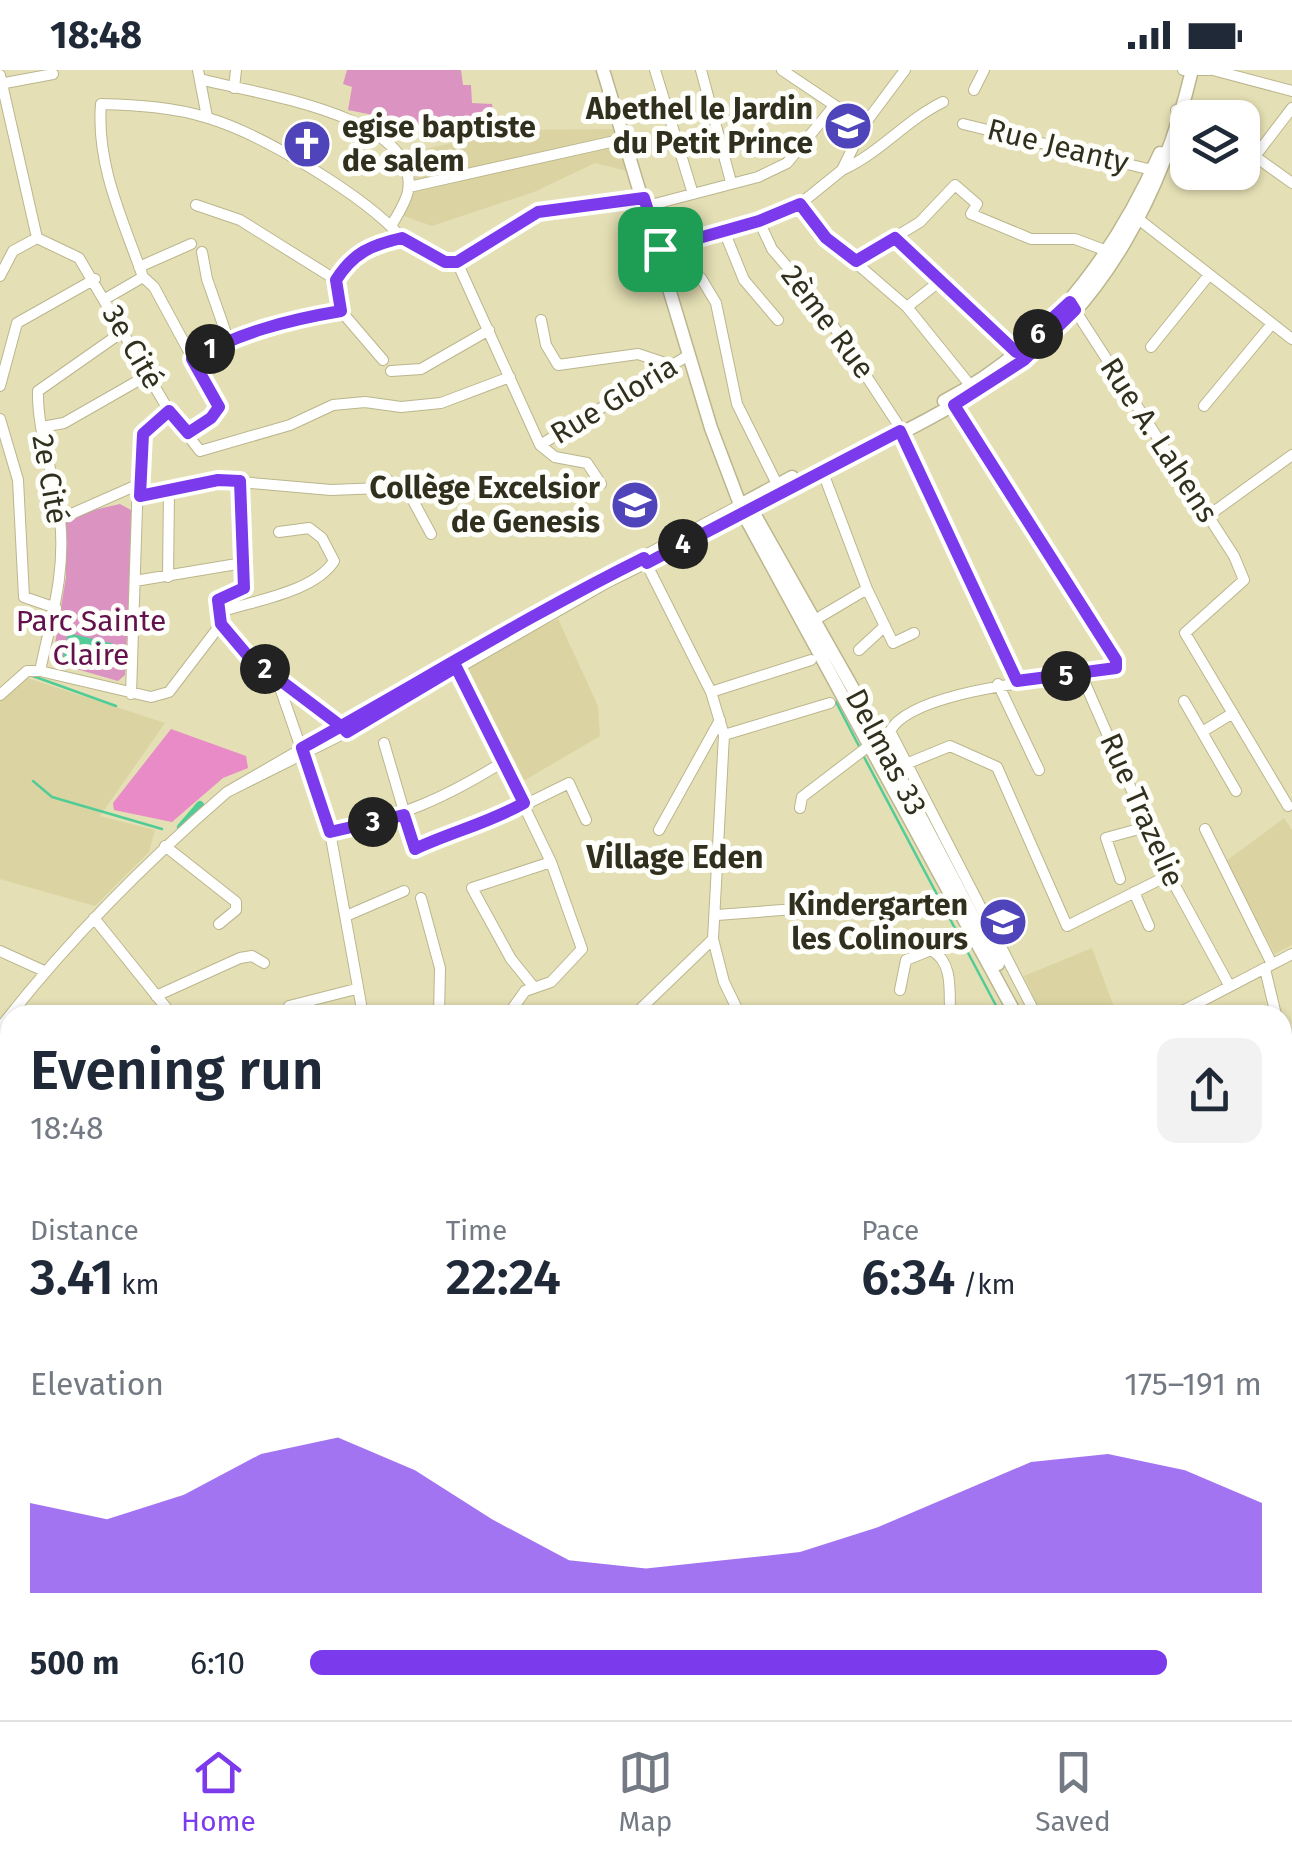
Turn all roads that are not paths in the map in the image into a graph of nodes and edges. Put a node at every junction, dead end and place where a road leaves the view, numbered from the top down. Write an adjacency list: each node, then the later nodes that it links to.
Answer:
1 (236, 70): 13 (street)
2 (604, 70): 25 (main road, Delmas 33)
3 (655, 70): 33 (street)
4 (701, 70): 30 (street)
5 (782, 70): 18 (street)
6 (905, 70): 22 (street)
7 (984, 70): 14 (street)
8 (1188, 70): 9 (street); 16 (main road)
9 (1211, 70): 15 (street)
10 (53, 74): 12 (street)
11 (199, 74): 13 (street); 20 (street)
12 (2, 79): 41 (street)
13 (234, 88): 32 (street)
14 (974, 90)
15 (1292, 91)
16 (1180, 100)
17 (943, 102): 28 (street)
18 (834, 106): 22 (street); 30 (street)
19 (1292, 108): 26 (street)
20 (207, 118): 39 (street); 50 (street)
21 (963, 124): 29 (street, Rue Jeanty)
22 (864, 125): 28 (street)
23 (1170, 128): 29 (main road)
24 (1170, 130): 37 (main road)
25 (624, 139): 32 (street); 34 (main road, Delmas 33)
26 (1260, 151)
27 (1260, 159): 31 (street)
28 (842, 170): 35 (street)
29 (1152, 170): 37 (main road)
30 (731, 182): 33 (street)
31 (1292, 183)
32 (409, 188): 39 (street)
33 (693, 194): 34 (street)
34 (645, 202): 45 (main road, Delmas 33); 49 (street)
35 (800, 204): 38 (street); 48 (street)
36 (196, 205): 55 (street)
37 (1135, 217): 47 (main road); 51 (street); 58 (main road)
38 (759, 221): 40 (street); 84 (street, 2ème Rue)
39 (392, 226): 42 (street)
40 (724, 231): 45 (street); 62 (street)
41 (37, 238): 52 (street); 54 (street, 3e Cité)
42 (402, 238): 49 (street); 55 (street)
43 (895, 238): 47 (street); 48 (street); 56 (street)
44 (191, 244): 50 (street)
45 (660, 249): 69 (main road, Delmas 33)
46 (202, 252): 66 (street)
47 (1107, 252): 58 (main road)
48 (856, 261): 59 (street)
49 (457, 262): 65 (street)
50 (141, 272): 57 (street); 71 (street)
51 (1208, 275): 63 (street); 68 (street)
52 (0, 276)
53 (702, 278): 91 (street)
54 (94, 279): 57 (street, 3e Cité); 78 (street, 3e Cité)
55 (336, 280): 60 (street)
56 (940, 281): 59 (street); 70 (street)
57 (105, 298): 64 (street, 3e Cité)
58 (1072, 306): 70 (main road); 95 (street, Rue A. Lahens)
59 (907, 307): 77 (street)
60 (341, 311): 66 (street); 72 (street)
61 (542, 320): 73 (street)
62 (778, 320)
63 (1271, 325): 67 (street); 80 (street)
64 (125, 330): 75 (street, 3e Cité); 83 (street, 2e Cité)
65 (489, 330): 74 (street); 76 (street)
66 (228, 339): 71 (street)
67 (1292, 340)
68 (1151, 347)
69 (689, 355): 73 (street, Rue Gloria); 94 (main road, Delmas 33)
70 (1020, 356): 77 (main road); 79 (main road)
71 (192, 359): 85 (street)
72 (383, 360)
73 (668, 364): 86 (street, Rue Gloria)
74 (391, 371)
75 (148, 375): 81 (street, 3e Cité); 83 (street)
76 (510, 377): 85 (street); 86 (street)
77 (970, 385): 84 (main road)
78 (0, 386)
79 (954, 405): 84 (main road); 114 (street)
80 (1204, 406)
81 (171, 412): 85 (street, 3e Cité); 92 (street)
82 (0, 419): 104 (street)
83 (42, 427): 96 (street, 2e Cité)
84 (899, 427): 88 (main road); 91 (main road); 116 (street, 2ème Rue)
85 (188, 433)
86 (540, 445): 90 (street)
87 (1292, 456): 95 (street)
88 (822, 470): 94 (main road); 103 (street)
89 (240, 481): 93 (street); 98 (street); 100 (street)
90 (602, 484)
91 (777, 484): 94 (main road)
92 (138, 490): 93 (street); 96 (street); 102 (street)
93 (168, 492): 101 (street)
94 (744, 505): 99 (street); 106 (main road, Delmas 33); 129 (main road, Delmas 33)
95 (1208, 516): 123 (street, Rue A. Lahens)
96 (60, 519): 104 (street, 2e Cité)
97 (279, 532): 105 (street)
98 (431, 534)
99 (645, 561): 112 (street); 118 (street)
100 (243, 563): 101 (street); 105 (street)
101 (168, 577): 102 (street)
102 (135, 581): 119 (street)
103 (868, 589): 106 (street); 108 (street)
104 (56, 608): 113 (street, 2e Cité)
105 (220, 612): 107 (street)
106 (814, 621): 178 (main road, Delmas 33)
107 (221, 624): 115 (street); 119 (street)
108 (885, 626): 109 (street); 110 (street)
109 (914, 633)
110 (859, 650)
111 (811, 660): 118 (street)
112 (455, 664): 125 (street); 131 (street)
113 (40, 671): 119 (street); 120 (street)
114 (1081, 674): 116 (street); 140 (street, Rue Trazelie)
115 (277, 678): 125 (street); 130 (street)
116 (1017, 681): 117 (street)
117 (998, 684): 132 (street); 133 (street)
118 (711, 692): 124 (street)
119 (131, 694)
120 (0, 695)
121 (1184, 701): 126 (street)
122 (830, 703): 127 (street)
123 (1234, 714): 126 (street); 136 (street)
124 (720, 720): 127 (street); 141 (street)
125 (344, 730): 130 (street)
126 (1202, 732): 134 (street)
127 (724, 735): 153 (street)
128 (384, 743): 138 (street)
129 (870, 745): 137 (street); 177 (main road, Delmas 33)
130 (304, 751): 143 (street); 144 (street)
131 (503, 762): 135 (street); 138 (street)
132 (906, 764): 149 (street); 179 (street)
133 (1039, 770)
134 (1236, 792)
135 (524, 803): 138 (street); 139 (street); 145 (street)
136 (1288, 806)
137 (800, 808)
138 (404, 815): 143 (street)
139 (586, 820)
140 (1146, 827): 146 (street, Rue Trazelie); 147 (street)
141 (659, 830)
142 (1205, 830): 161 (street)
143 (330, 832): 152 (street)
144 (164, 846): 154 (street); 155 (street)
145 (551, 862): 164 (street); 164 (street)
146 (1170, 876): 149 (street); 163 (street, Rue Trazelie)
147 (1120, 879)
148 (404, 891): 152 (street)
149 (1134, 892): 156 (street)
150 (421, 898): 172 (street)
151 (889, 902): 153 (street)
152 (346, 916): 165 (street)
153 (717, 916): 157 (street)
154 (94, 918): 162 (street); 167 (street)
155 (219, 924)
156 (1149, 926)
157 (713, 939): 174 (street); 175 (street)
158 (0, 950): 162 (street)
159 (1292, 954): 161 (street)
160 (264, 963): 167 (street)
161 (1269, 967): 163 (street); 181 (street)
162 (44, 971): 168 (street)
163 (1228, 985): 180 (street)
164 (532, 986): 173 (street)
165 (356, 989): 170 (street); 171 (street)
166 (900, 990): 176 (street)
167 (156, 996): 169 (street)
168 (18, 1005)
169 (164, 1005)
170 (293, 1005)
171 (361, 1005)
172 (440, 1005)
173 (516, 1005)
174 (644, 1005)
175 (735, 1005)
176 (950, 1005)
177 (1011, 1005)
178 (1020, 1005)
179 (1031, 1005)
180 (1192, 1005)
181 (1275, 1005)

